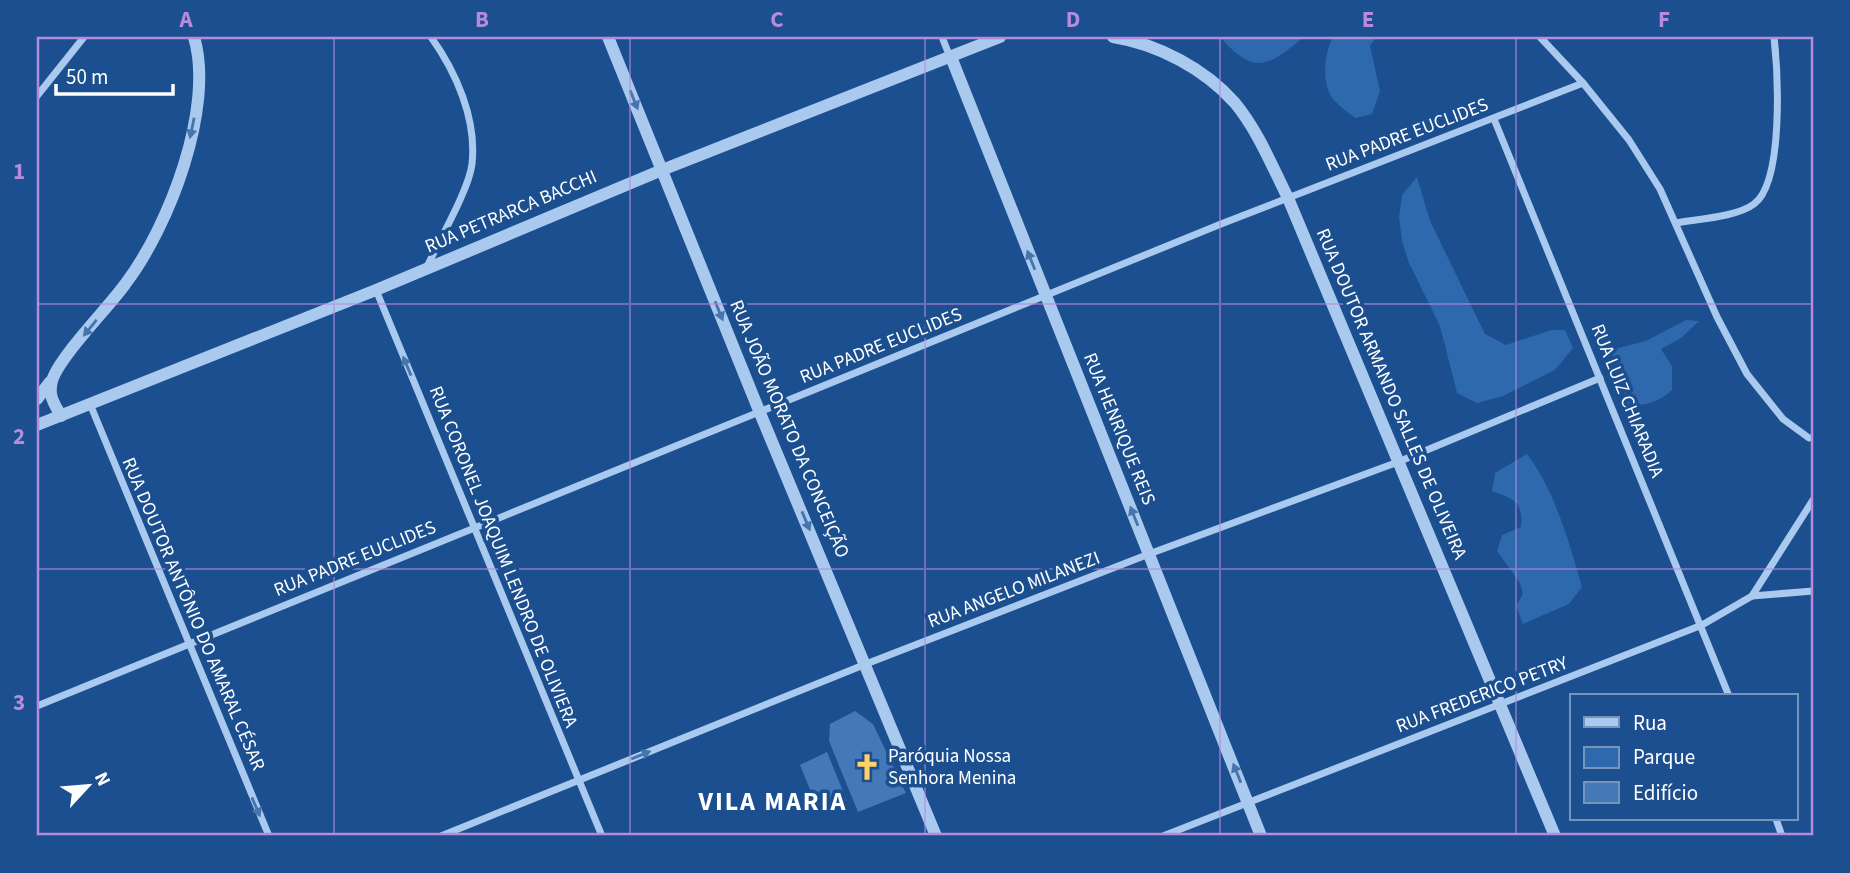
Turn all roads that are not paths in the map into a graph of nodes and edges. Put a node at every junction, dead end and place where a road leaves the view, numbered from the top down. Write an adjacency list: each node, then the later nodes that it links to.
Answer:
1 (84, 37): 12 (street)
2 (194, 37): 21 (street, one-way to 21)
3 (431, 37): 17 (street)
4 (608, 37): 14 (street, RUA JOÃO MORATO DA CONCEIÇÃO, one-way to 14)
5 (942, 37): 10 (street, RUA HENRIQUE REIS)
6 (1000, 37): 10 (street, RUA PETRARCA BACCHI)
7 (1113, 37): 15 (street, RUA DOUTOR ARMANDO SALLES DE OLIVEIRA)
8 (1540, 37): 11 (street)
9 (1774, 37): 16 (street)
10 (951, 57): 14 (street, RUA PETRARCA BACCHI); 19 (street, RUA HENRIQUE REIS, one-way to 10)
11 (1583, 83): 13 (street, RUA PADRE EUCLIDES); 16 (street)
12 (37, 96)
13 (1494, 119): 15 (street, RUA PADRE EUCLIDES); 20 (street, RUA LUIZ CHIARADIA)
14 (662, 170): 17 (street, RUA PETRARCA BACCHI); 24 (street, RUA JOÃO MORATO DA CONCEIÇÃO, one-way to 24)
15 (1288, 198): 19 (street, RUA PADRE EUCLIDES); 28 (street, RUA DOUTOR ARMANDO SALLES DE OLIVEIRA)
16 (1676, 223): 27 (street)
17 (426, 268): 18 (street, RUA PETRARCA BACCHI)
18 (376, 289): 23 (street, RUA PETRARCA BACCHI); 30 (street, RUA CORONEL JOAQUIM LENDRO DE OLIVIERA, one-way to 18)
19 (1045, 296): 24 (street, RUA PADRE EUCLIDES); 31 (street, RUA HENRIQUE REIS, one-way to 19)
20 (1600, 378): 28 (street, RUA ANGELO MILANEZI); 34 (street, RUA LUIZ CHIARADIA)
21 (52, 379): 22 (street); 25 (street)
22 (37, 399)
23 (90, 404): 25 (street, RUA PETRARCA BACCHI); 35 (street, RUA DOUTOR ANTÔNIO DO AMARAL CÉSAR)
24 (760, 413): 30 (street, RUA PADRE EUCLIDES); 36 (street, RUA JOÃO MORATO DA CONCEIÇÃO, one-way to 36)
25 (61, 416): 26 (street, RUA PETRARCA BACCHI)
26 (37, 425)
27 (1813, 438)
28 (1398, 462): 31 (street, RUA ANGELO MILANEZI); 38 (street, RUA DOUTOR ARMANDO SALLES DE OLIVEIRA)
29 (1813, 500): 33 (street)
30 (474, 527): 35 (street, RUA PADRE EUCLIDES); 40 (street, RUA CORONEL JOAQUIM LENDRO DE OLIVIERA)
31 (1149, 554): 36 (street, RUA ANGELO MILANEZI); 41 (street, RUA HENRIQUE REIS, one-way to 31)
32 (1813, 591): 33 (street, RUA FREDERICO PETRY)
33 (1752, 596): 34 (street, RUA FREDERICO PETRY)
34 (1702, 625): 37 (street, RUA LUIZ CHIARADIA); 38 (street, RUA FREDERICO PETRY)
35 (188, 644): 39 (street, RUA PADRE EUCLIDES); 42 (street, RUA DOUTOR ANTÔNIO DO AMARAL CÉSAR, one-way to 42)
36 (866, 664): 40 (street, RUA ANGELO MILANEZI, one-way to 36); 45 (street, RUA JOÃO MORATO DA CONCEIÇÃO)
37 (1728, 694)
38 (1499, 705): 41 (street, RUA FREDERICO PETRY); 48 (street, RUA DOUTOR ARMANDO SALLES DE OLIVEIRA)
39 (37, 706)
40 (578, 780): 43 (street, RUA ANGELO MILANEZI); 44 (street, RUA CORONEL JOAQUIM LENDRO DE OLIVIERA)
41 (1249, 804): 46 (street, RUA FREDERICO PETRY); 47 (street, RUA HENRIQUE REIS)
42 (269, 836)
43 (441, 836)
44 (602, 836)
45 (936, 836)
46 (1163, 836)
47 (1261, 836)
48 (1555, 836)

